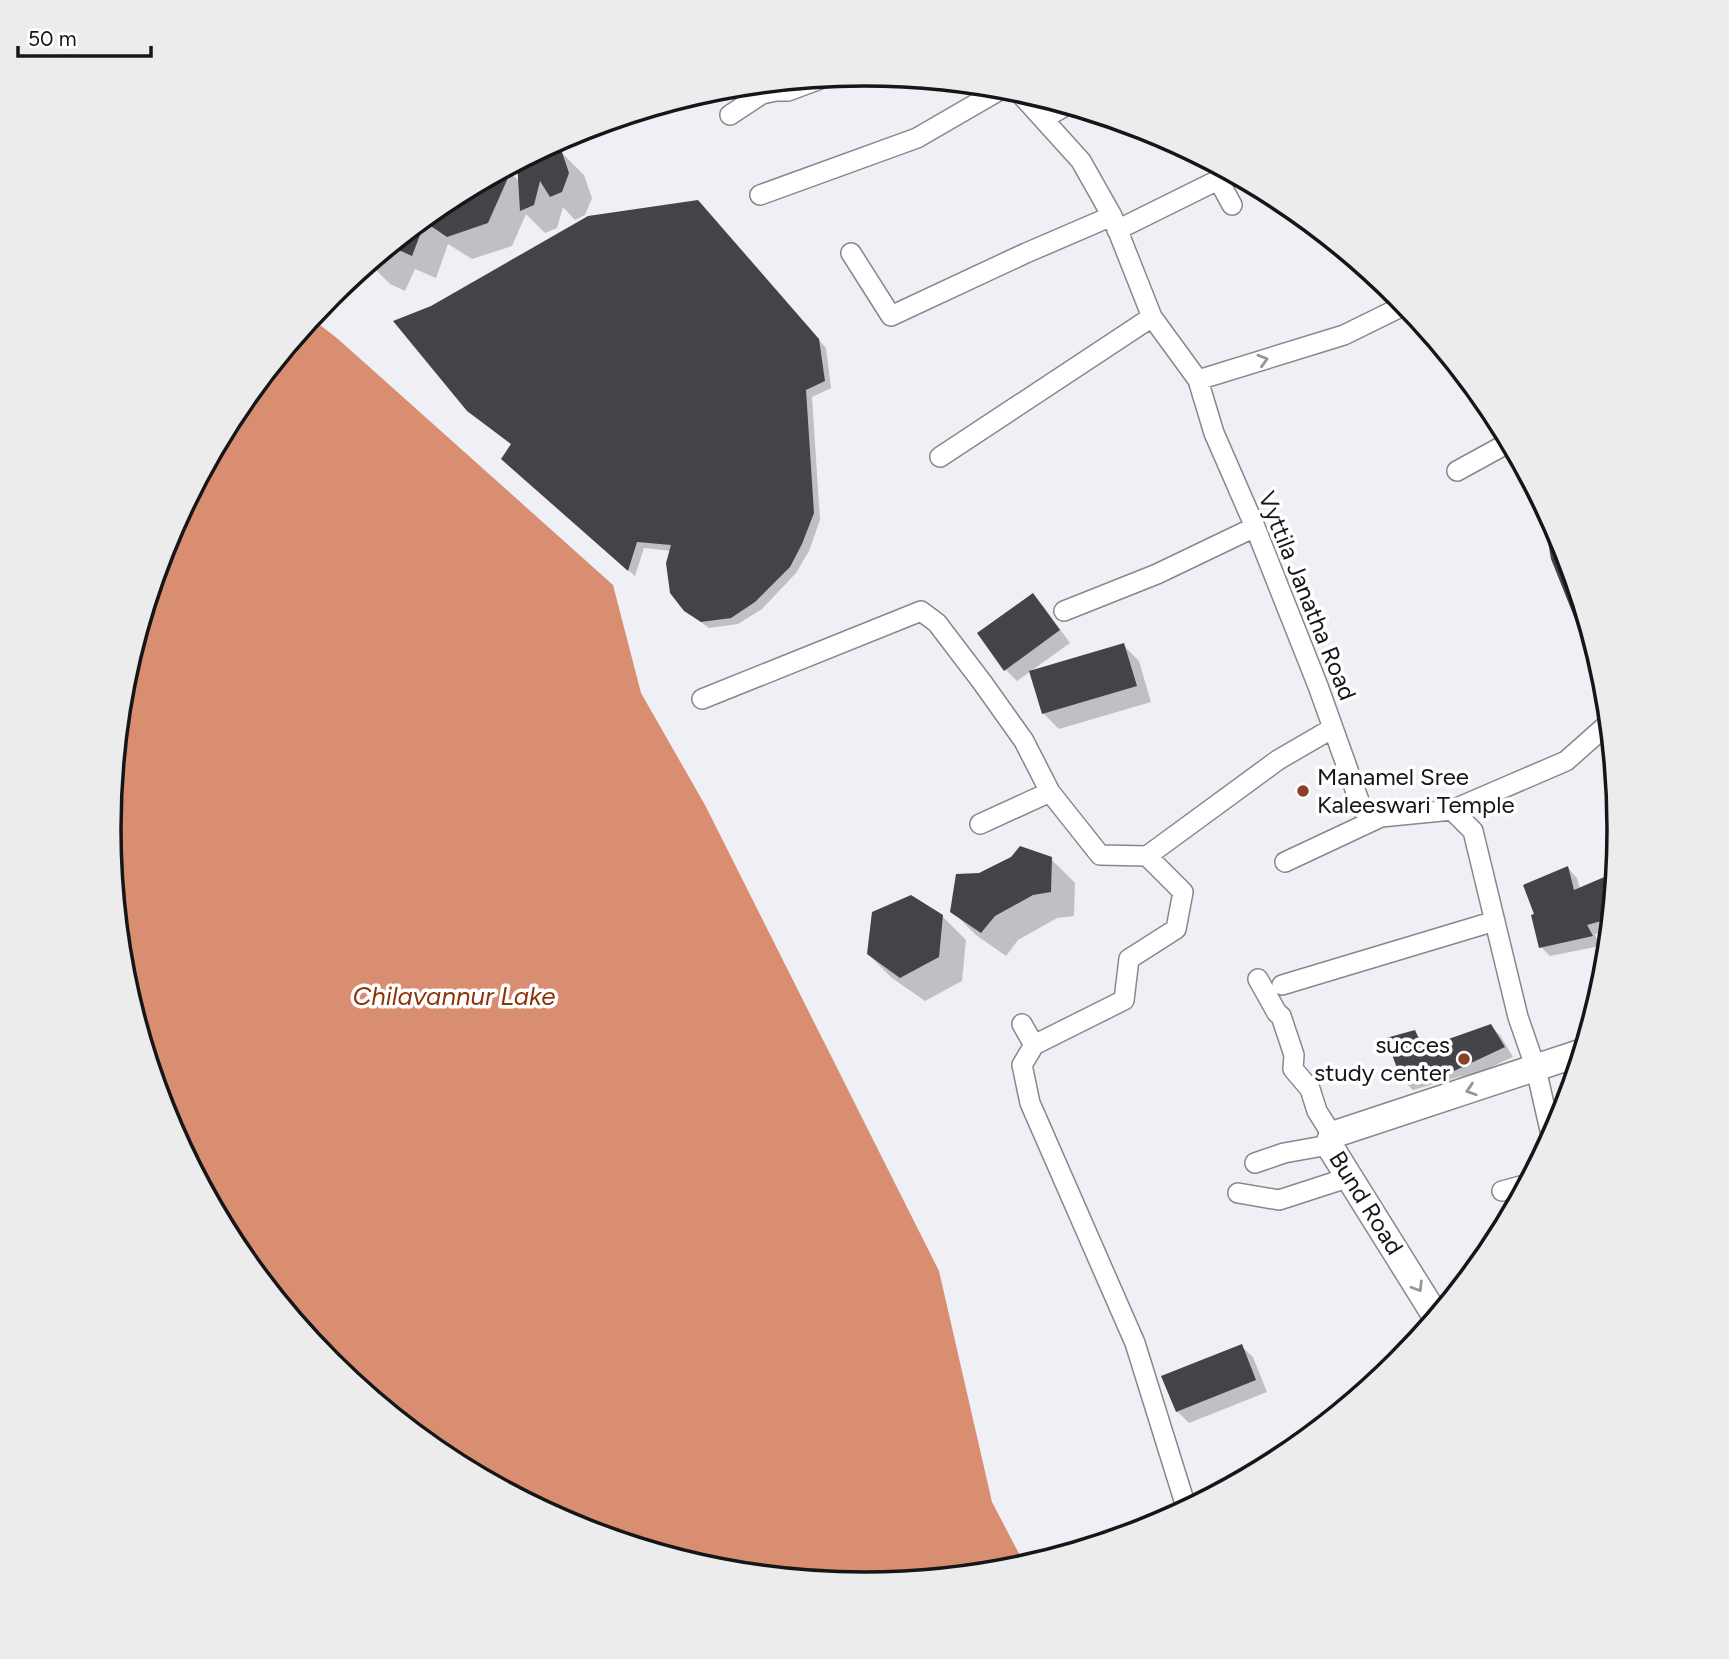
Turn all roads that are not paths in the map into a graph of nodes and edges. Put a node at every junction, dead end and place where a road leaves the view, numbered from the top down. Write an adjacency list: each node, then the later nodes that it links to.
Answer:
1 (792, 89): 5 (street)
2 (989, 96): 7 (street)
3 (1031, 105): 6 (street, Vyttila Janatha Road)
4 (1057, 111): 6 (street)
5 (730, 115)
6 (1044, 119): 9 (street, Vyttila Janatha Road)
7 (760, 195)
8 (1232, 205): 9 (street)
9 (1114, 223): 10 (street); 12 (street, Vyttila Janatha Road)
10 (851, 253)
11 (1395, 310): 13 (street, one-way to 11)
12 (1152, 317): 13 (street, Vyttila Janatha Road); 15 (street)
13 (1198, 380): 17 (street, Vyttila Janatha Road)
14 (1502, 446): 16 (street)
15 (940, 457)
16 (1457, 471)
17 (1255, 527): 18 (street); 20 (street, Vyttila Janatha Road)
18 (1064, 611)
19 (702, 699): 22 (street)
20 (1333, 728): 24 (street, Vyttila Janatha Road); 26 (street)
21 (1602, 729): 23 (street)
22 (1051, 792): 25 (street); 26 (street)
23 (1452, 810): 24 (street); 28 (street)
24 (1381, 817): 27 (street)
25 (980, 824)
26 (1147, 856): 32 (street)
27 (1285, 862)
28 (1495, 921): 30 (street); 34 (street)
29 (1258, 979): 36 (street)
30 (1282, 985)
31 (1022, 1024): 32 (street)
32 (1034, 1045): 43 (street)
33 (1573, 1056): 34 (street, Bund Road)
34 (1536, 1069): 35 (street); 36 (street, Bund Road, one-way to 36)
35 (1548, 1122)
36 (1330, 1140): 37 (street); 38 (street, Bund Road)
37 (1255, 1163)
38 (1350, 1177): 41 (street); 42 (street, Bund Road, one-way to 42)
39 (1516, 1187): 40 (street)
40 (1502, 1191)
41 (1238, 1193)
42 (1432, 1310)
43 (1184, 1501)

